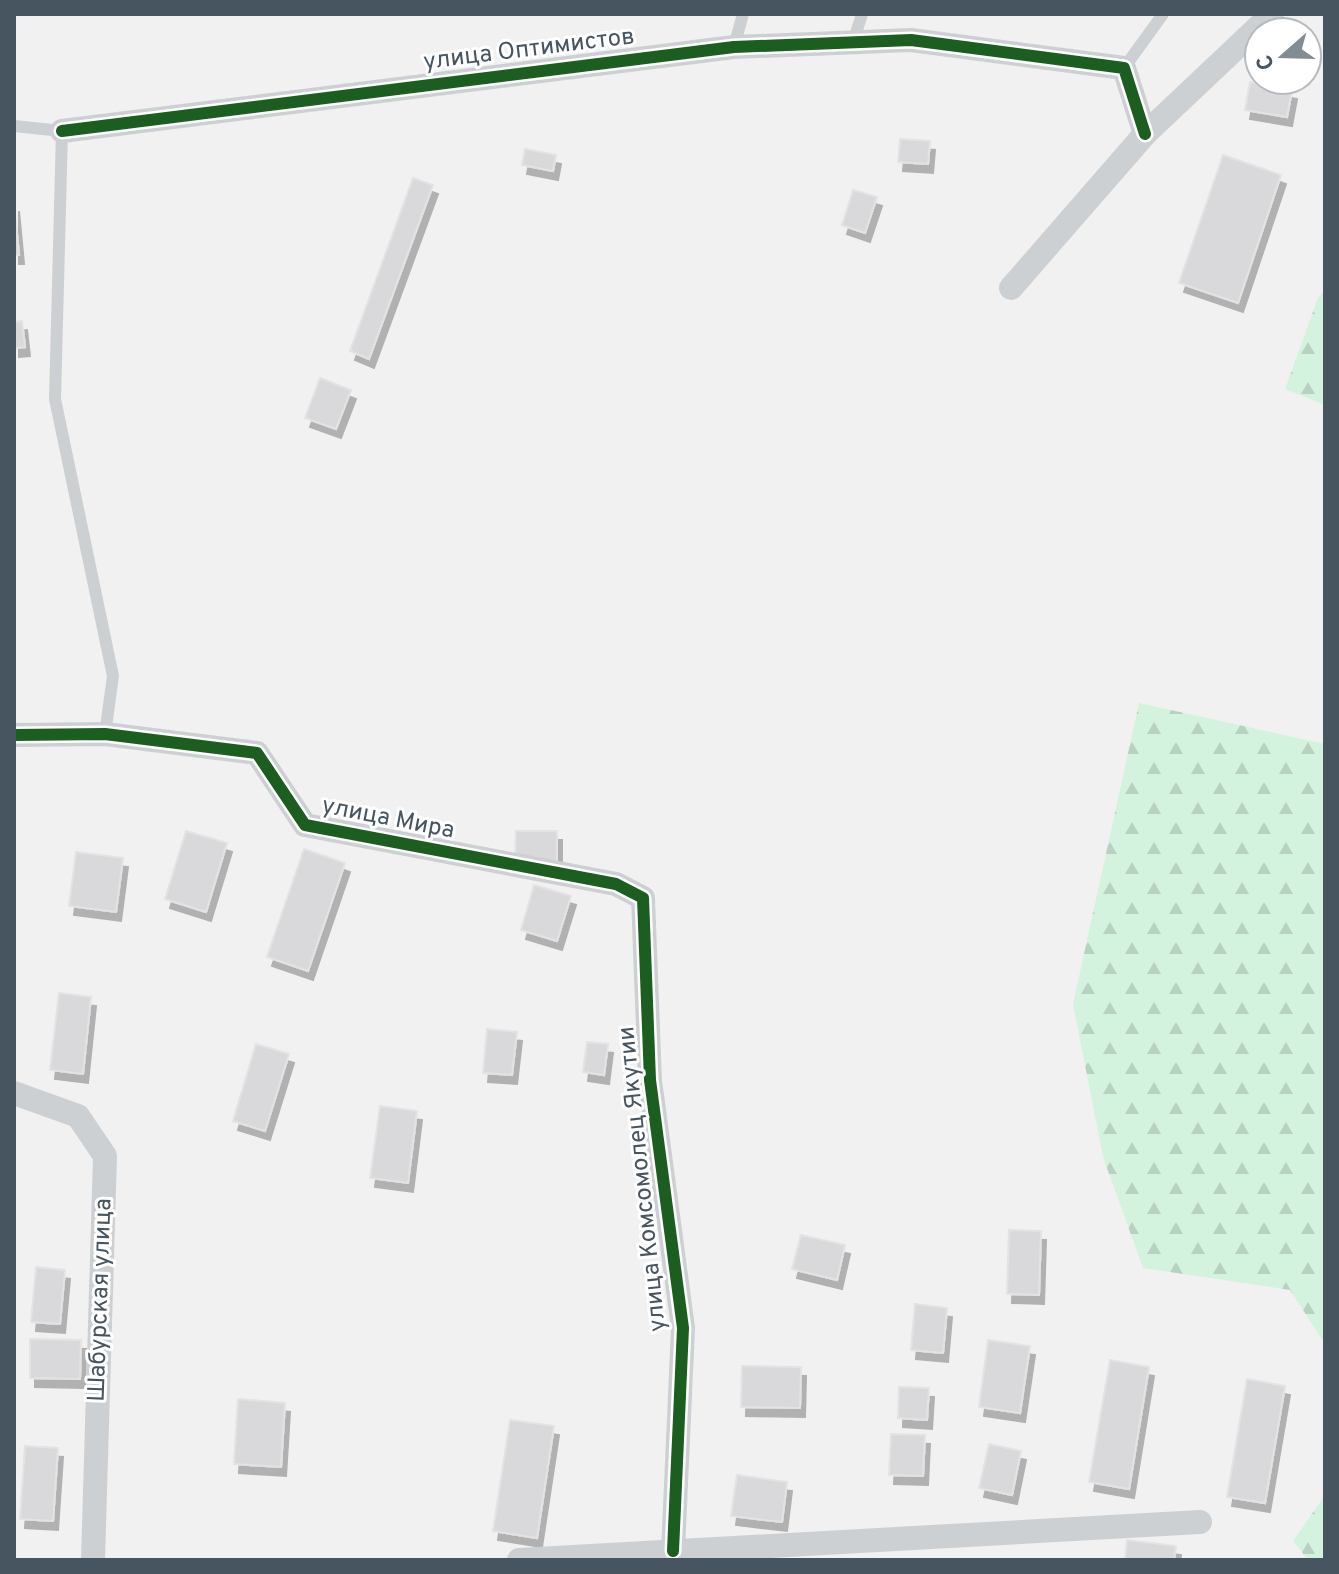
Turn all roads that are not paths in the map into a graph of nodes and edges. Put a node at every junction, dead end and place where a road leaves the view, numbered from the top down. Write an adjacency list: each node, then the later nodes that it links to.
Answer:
1 (743, 14): 6 (lane)
2 (862, 14): 5 (lane)
3 (1163, 14): 7 (lane)
4 (1272, 14): 10 (street)
5 (853, 43): 6 (street, улица Оптимистов); 7 (street, улица Оптимистов)
6 (734, 47): 9 (street, улица Оптимистов)
7 (1124, 68): 10 (street)
8 (14, 126): 9 (lane)
9 (62, 131): 12 (lane)
10 (1145, 134): 11 (street)
11 (1011, 288)
12 (105, 734): 13 (street, улица Мира); 14 (street, улица Мира)
13 (14, 735)
14 (643, 898): 17 (street, улица Комсомолец Якутии)
15 (14, 1093): 18 (street, Шабурская улица)
16 (1200, 1522): 17 (street)
17 (673, 1551): 19 (street)
18 (93, 1560)
19 (519, 1560)

